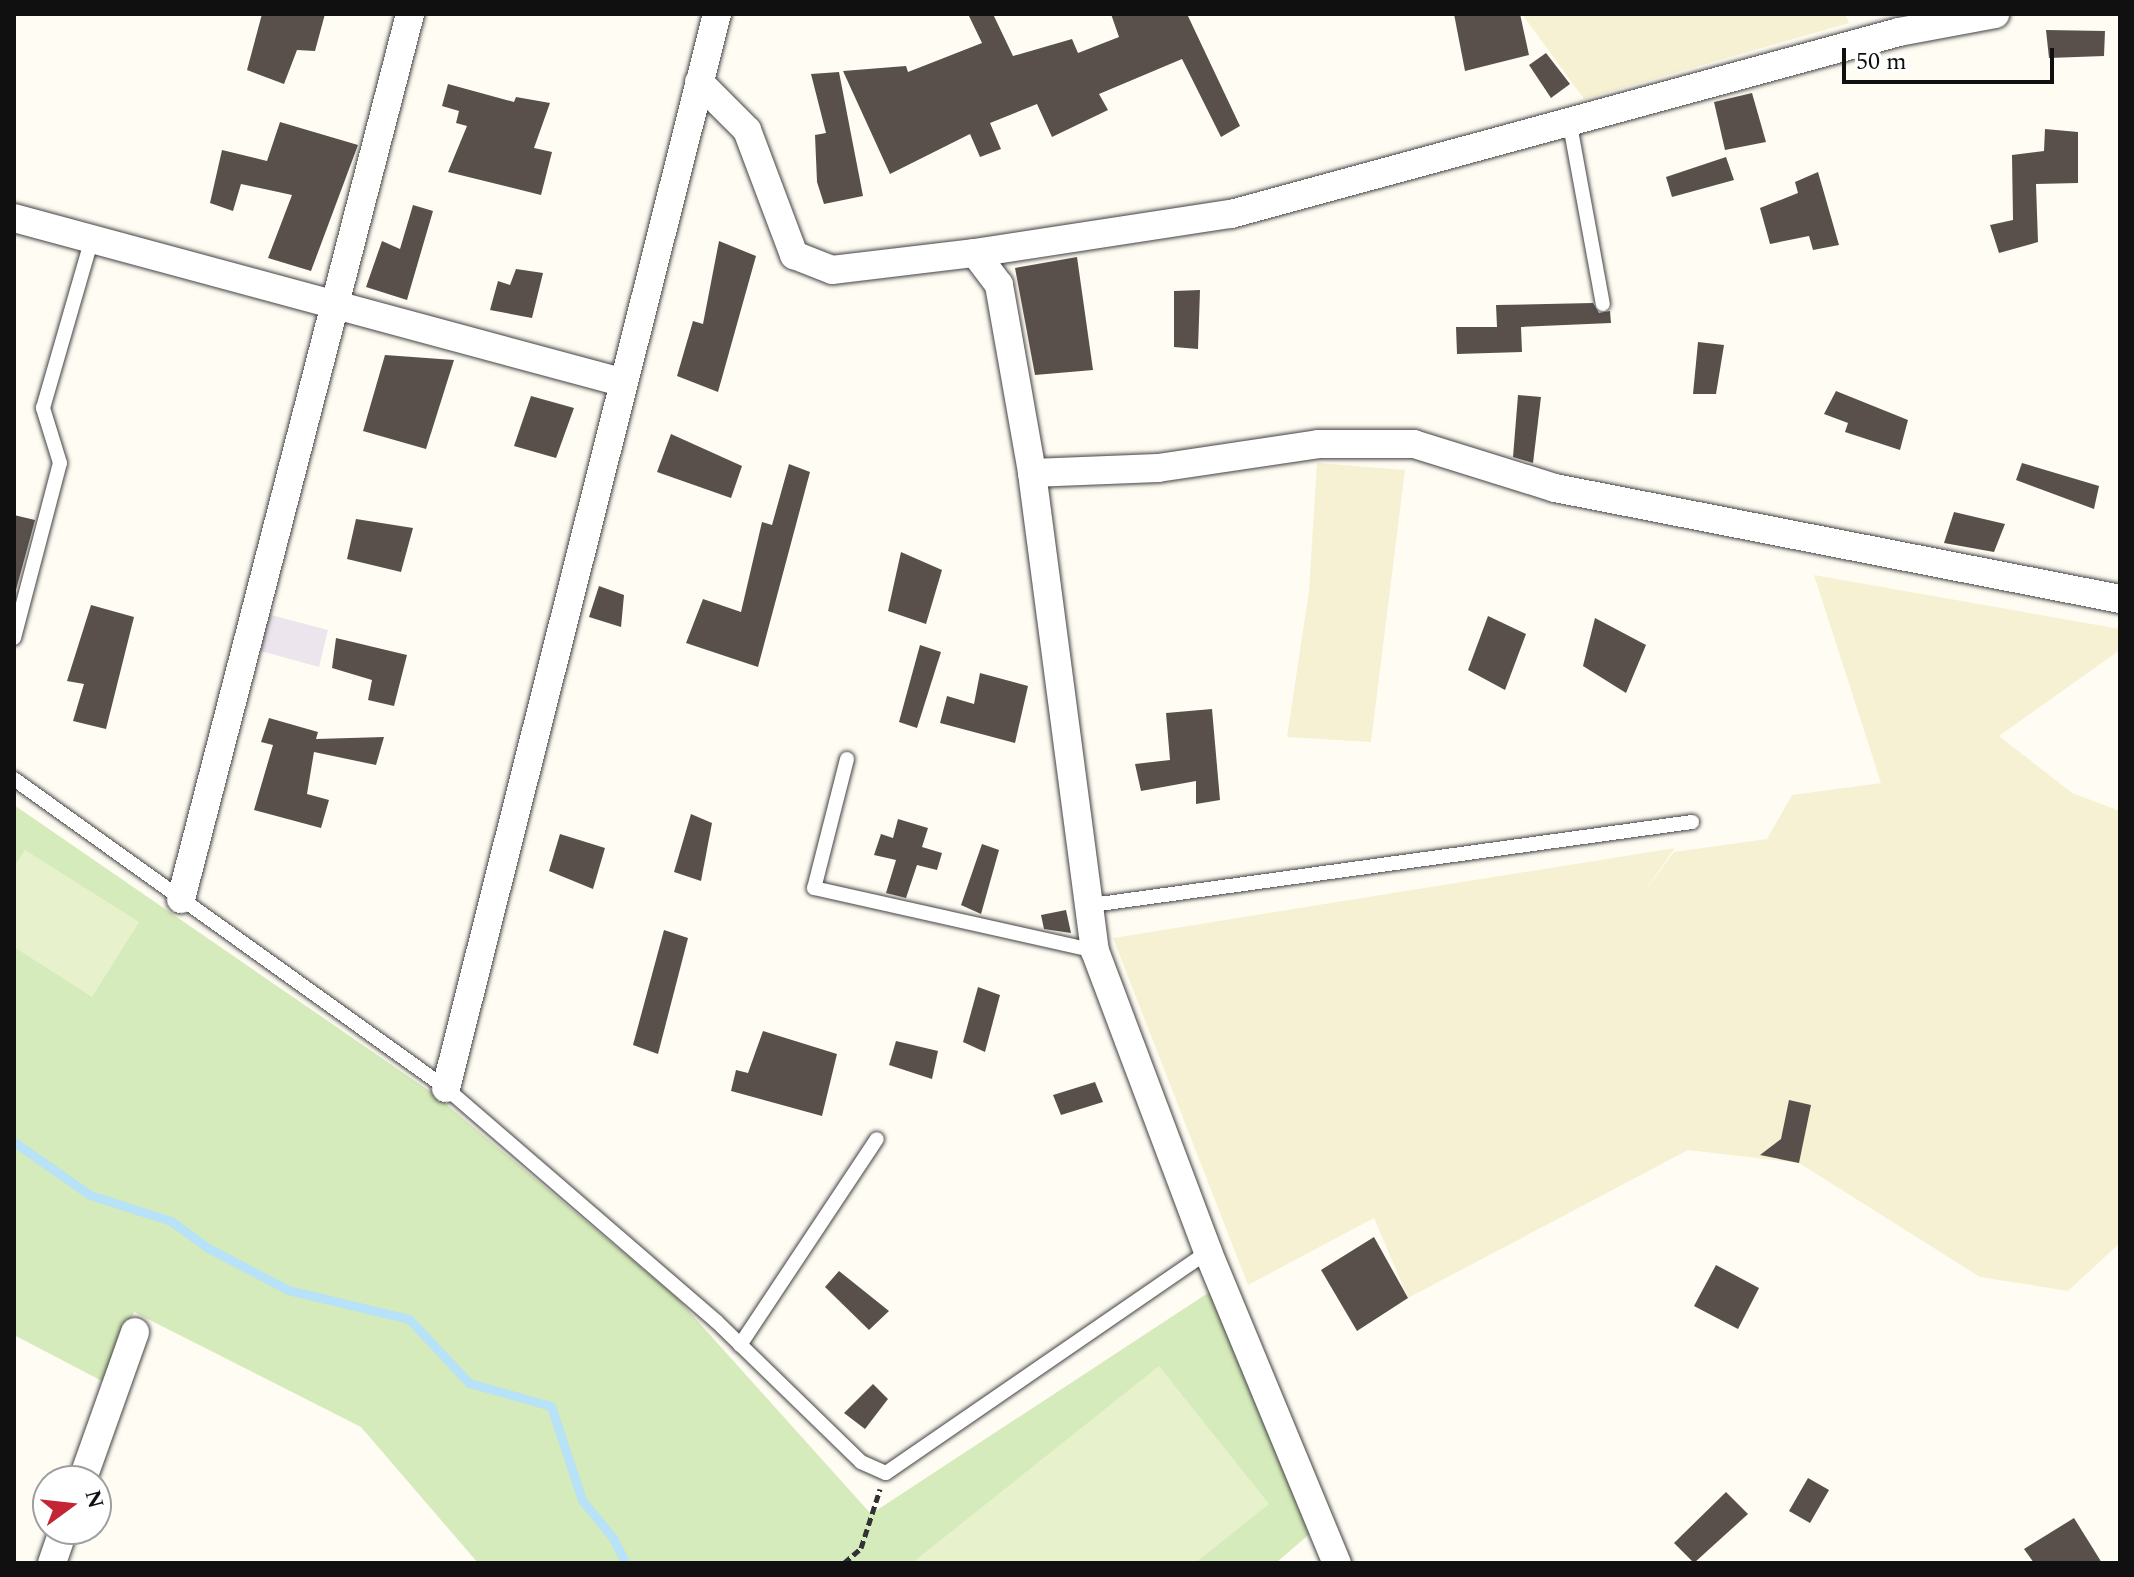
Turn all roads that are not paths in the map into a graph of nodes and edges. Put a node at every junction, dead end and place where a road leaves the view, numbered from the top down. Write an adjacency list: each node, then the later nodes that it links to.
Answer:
1 (410, 14): 10 (street)
2 (717, 14): 4 (street)
3 (1995, 14): 5 (street)
4 (699, 82): 8 (street); 11 (street)
5 (1570, 125): 8 (street); 9 (lane)
6 (14, 218): 7 (street)
7 (92, 238): 10 (street); 14 (lane)
8 (975, 253): 12 (street)
9 (1603, 304)
10 (335, 307): 11 (street); 18 (street)
11 (621, 382): 21 (street)
12 (1032, 473): 13 (street); 19 (street)
13 (2120, 599)
14 (14, 638)
15 (847, 759): 20 (lane)
16 (14, 779): 18 (lane)
17 (1692, 822): 19 (lane)
18 (181, 899): 21 (lane)
19 (1085, 906): 20 (street)
20 (1095, 951): 23 (street)
21 (446, 1088): 25 (lane)
22 (877, 1139): 25 (lane)
23 (1208, 1252): 25 (lane); 27 (street)
24 (135, 1332): 26 (street)
25 (740, 1345)
26 (88, 1465)
27 (1337, 1563)

